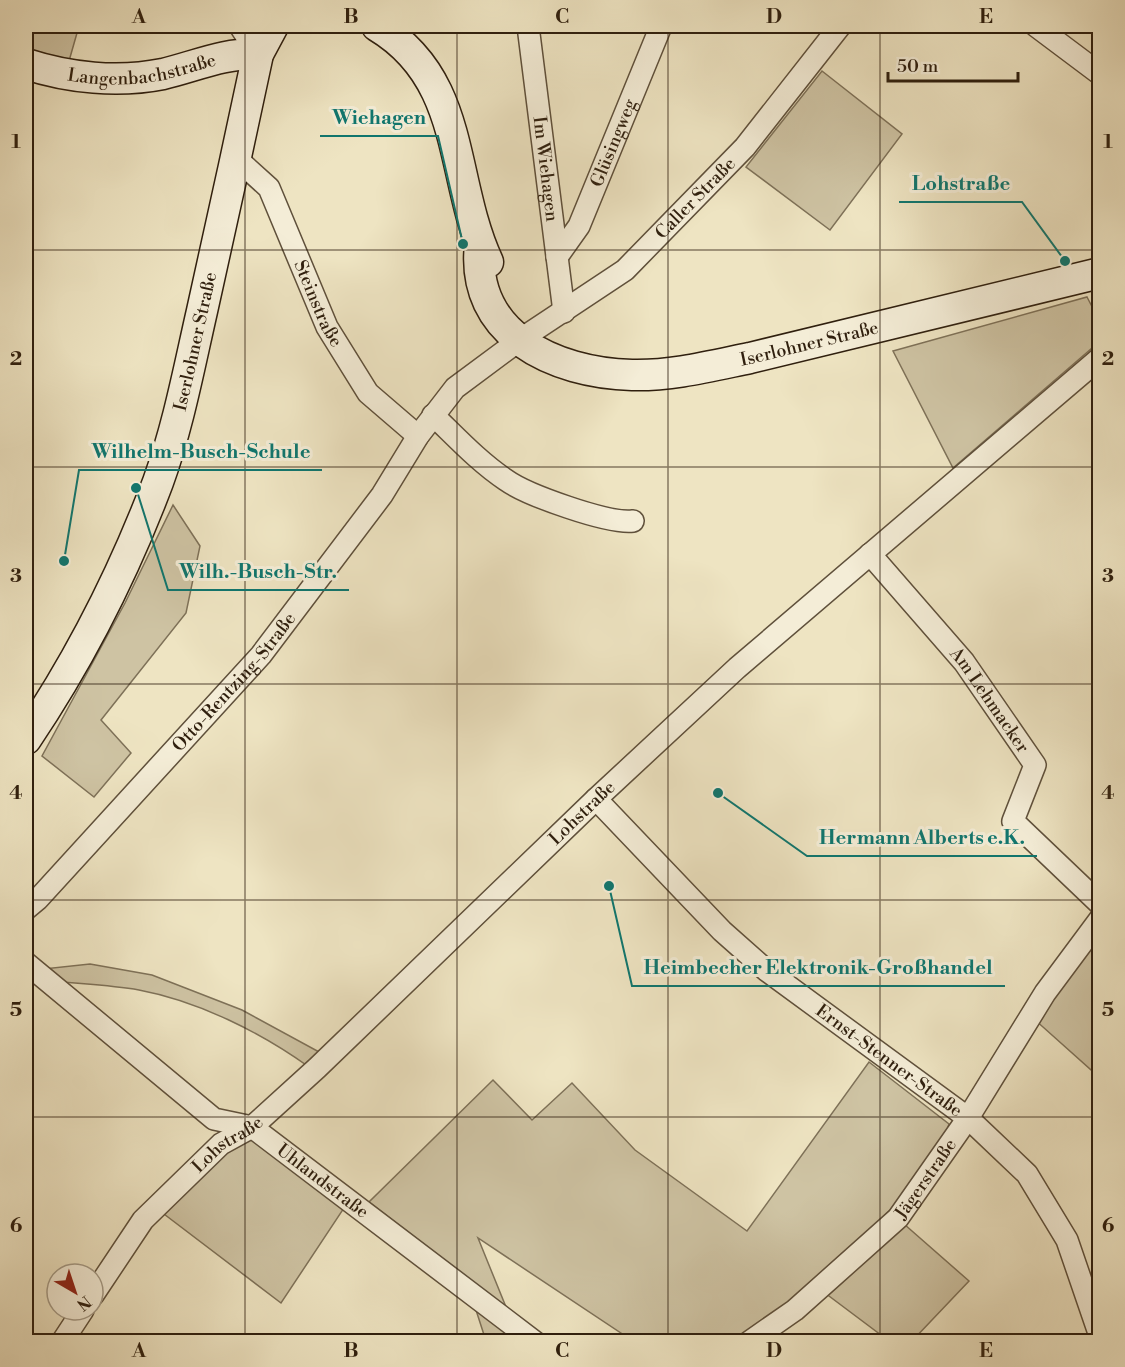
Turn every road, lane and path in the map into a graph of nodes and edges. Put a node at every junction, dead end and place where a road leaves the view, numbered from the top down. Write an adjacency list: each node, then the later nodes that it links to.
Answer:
1 (240, 26): 8 (street)
2 (273, 26): 8 (main road, Iserlohner Straße)
3 (377, 26): 15 (main road, Iserlohner Straße)
4 (528, 26): 12 (street, Im Wiehagen)
5 (661, 26): 12 (street, Glüsingweg)
6 (840, 26): 14 (street, Caller Straße)
7 (1036, 26): 10 (street)
8 (258, 54): 9 (main road, Langenbachstraße); 11 (main road, Iserlohner Straße)
9 (26, 64)
10 (1100, 74)
11 (236, 158): 18 (street, Steinstraße); 21 (main road, Iserlohner Straße)
12 (557, 257): 14 (street, Im Wiehagen)
13 (1100, 273): 15 (main road, Iserlohner Straße)
14 (564, 312): 15 (street, Caller Straße)
15 (521, 339): 17 (street, Otto-Rentzing-Straße)
16 (1097, 365): 20 (street, Lohstraße)
17 (433, 415): 18 (street, Otto-Rentzing-Straße); 19 (street)
18 (418, 436): 24 (street, Otto-Rentzing-Straße)
19 (633, 521)
20 (870, 554): 22 (street, Lohstraße); 23 (street, Am Lehmacker)
21 (26, 739)
22 (596, 799): 27 (street, Ernst-Stenner-Straße); 28 (street, Lohstraße)
23 (1100, 904)
24 (26, 909)
25 (1100, 919): 27 (street, Jägerstraße)
26 (26, 963): 28 (street, Uhlandstraße)
27 (968, 1118): 31 (street, Ernst-Stenner-Straße); 34 (street, Jägerstraße)
28 (252, 1127): 29 (street, Lohstraße); 33 (street, Uhlandstraße)
29 (105, 1277)
30 (75, 1322): 32 (street)
31 (1100, 1336)
32 (62, 1341)
33 (535, 1341)
34 (749, 1341)

